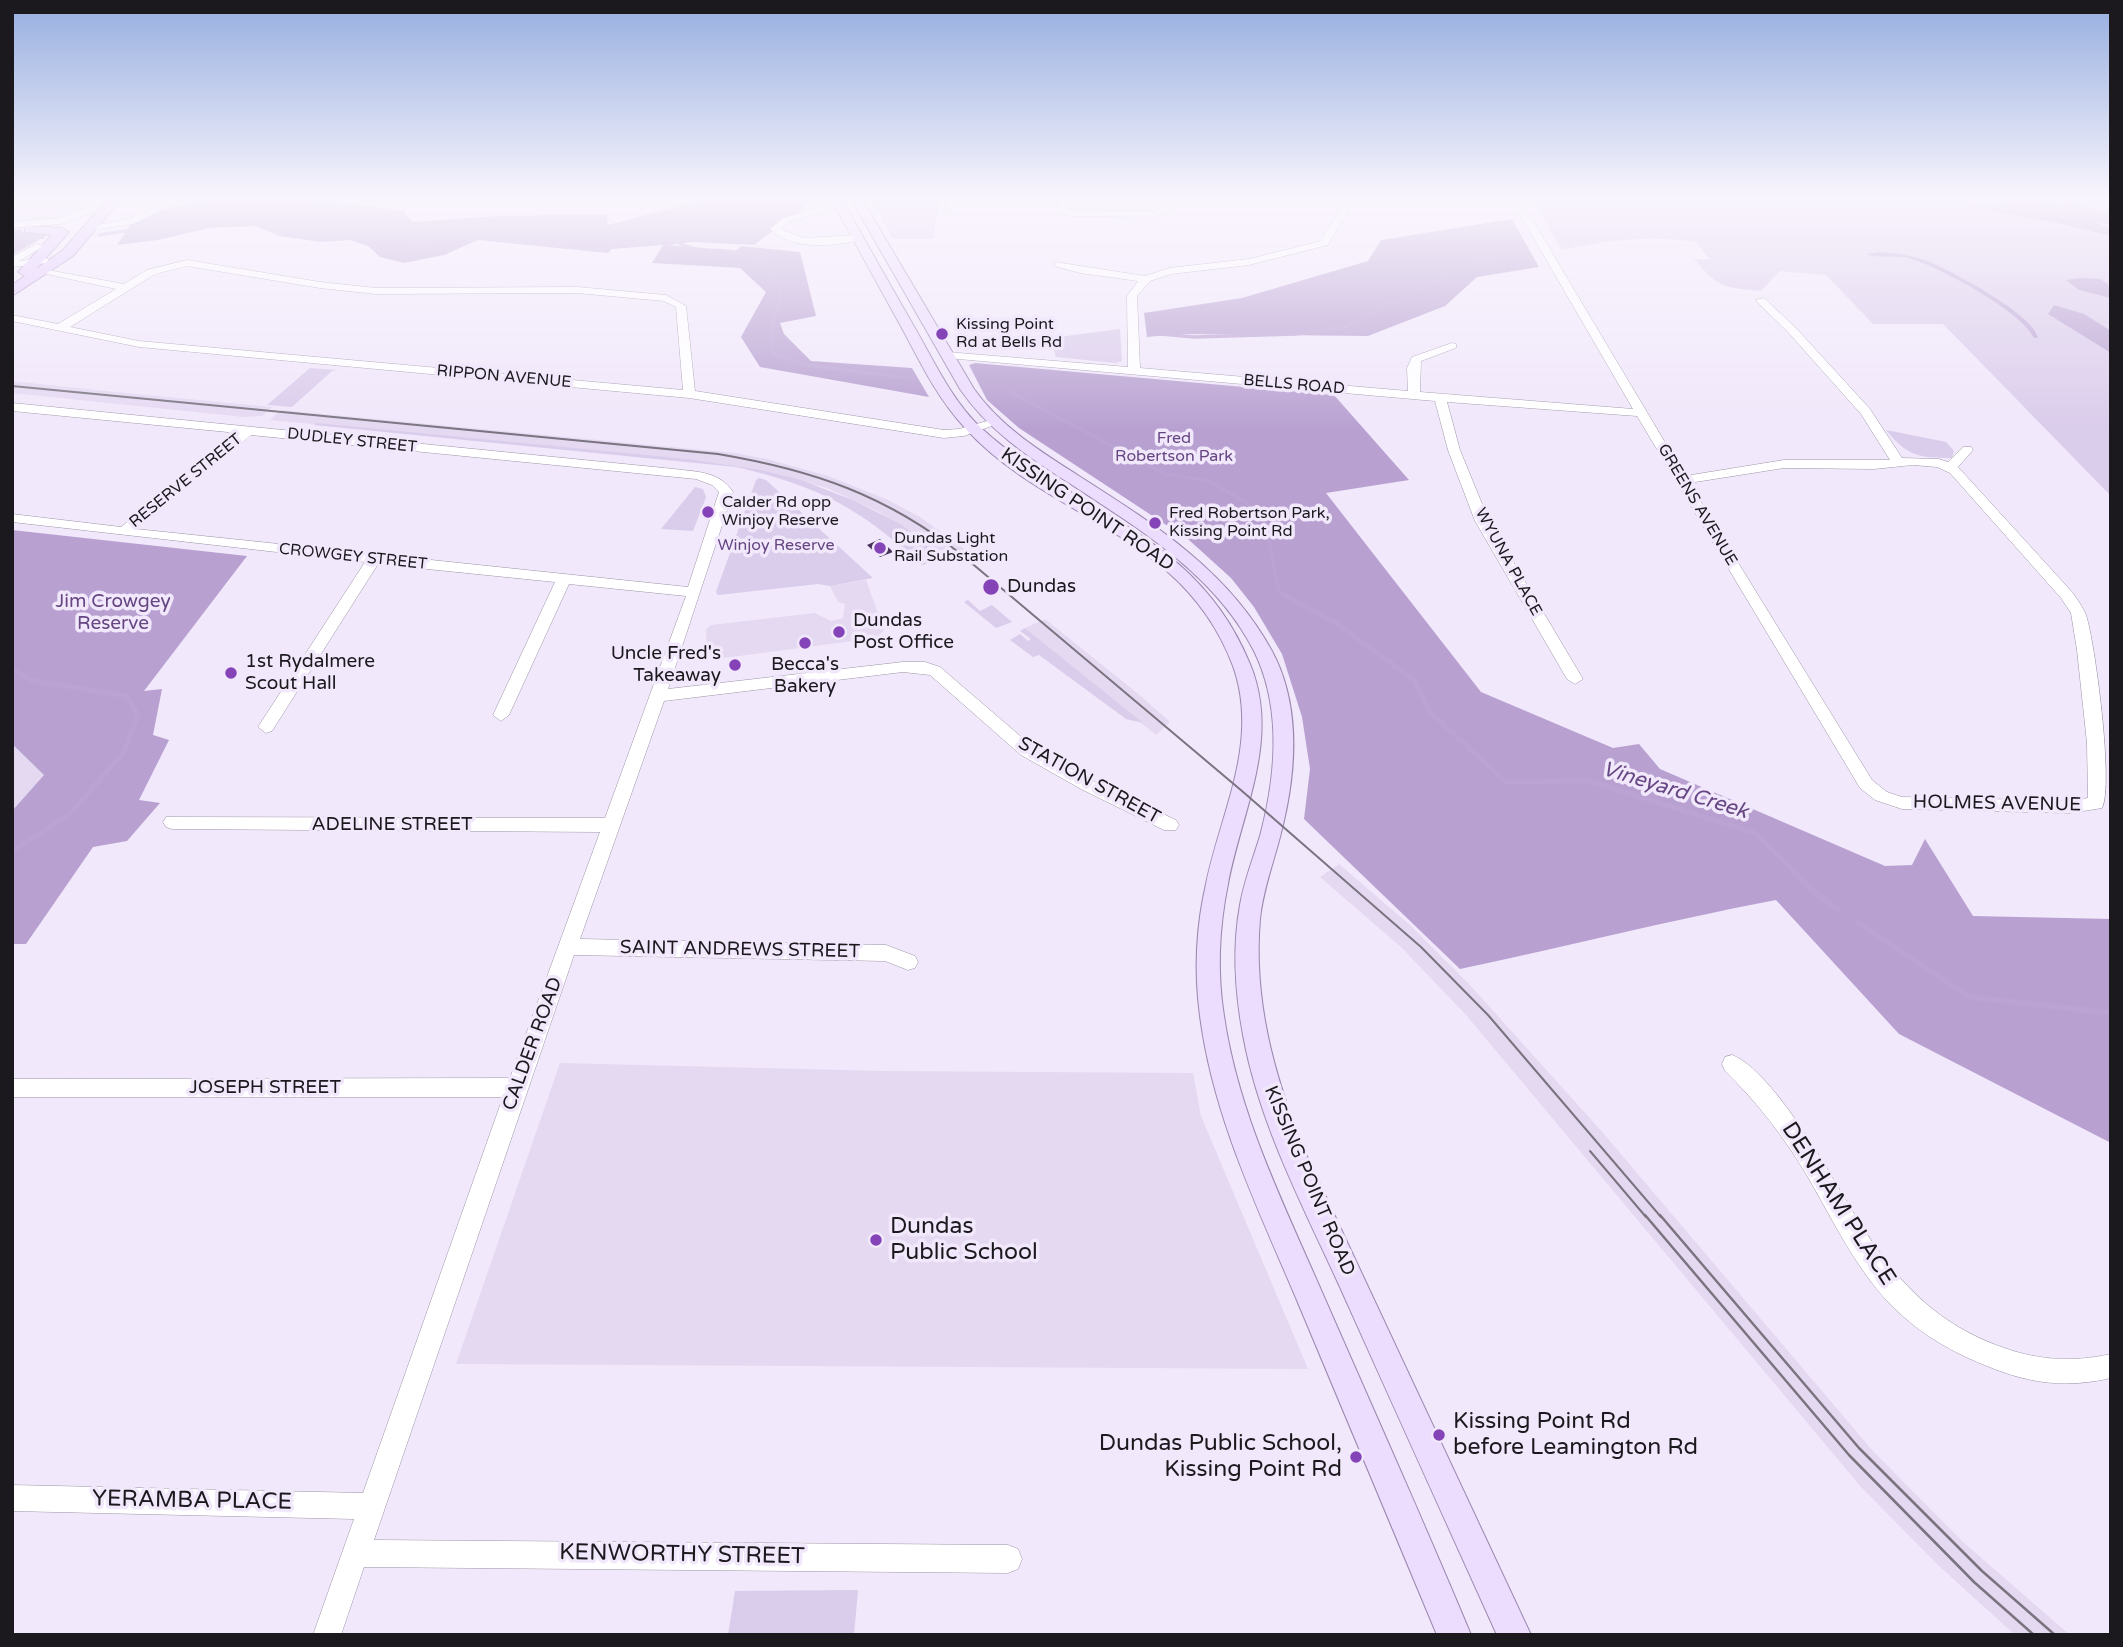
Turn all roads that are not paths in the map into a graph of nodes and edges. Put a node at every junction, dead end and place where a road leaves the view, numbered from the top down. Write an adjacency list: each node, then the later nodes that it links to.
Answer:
1 (20, 276): 12 (highway)
2 (52, 276): 11 (street)
3 (146, 276): 11 (street)
4 (265, 276): 19 (street)
5 (879, 276): 24 (main road, KISSING POINT ROAD)
6 (901, 276): 17 (main road, KISSING POINT ROAD)
7 (1133, 276): 10 (street)
8 (1155, 276): 10 (street)
9 (1561, 276): 23 (street, GREENS AVENUE)
10 (1146, 279): 18 (street)
11 (126, 288): 15 (street)
12 (12, 292)
13 (1760, 300): 27 (street)
14 (12, 318): 15 (street, RIPPON AVENUE)
15 (60, 328): 19 (street, RIPPON AVENUE)
16 (1452, 346): 20 (street)
17 (947, 355): 18 (street, BELLS ROAD); 24 (main road, KISSING POINT ROAD)
18 (1134, 371): 20 (street, BELLS ROAD)
19 (689, 394): 24 (street, RIPPON AVENUE)
20 (1414, 396): 21 (street, BELLS ROAD)
21 (1440, 398): 23 (street, BELLS ROAD); 36 (street, WYUNA PLACE)
22 (12, 407): 25 (street, DUDLEY STREET)
23 (1642, 413): 30 (street, GREENS AVENUE)
24 (983, 426): 56 (main road, KISSING POINT ROAD); 57 (main road, KISSING POINT ROAD)
25 (248, 431): 29 (street, DUDLEY STREET); 32 (street, RESERVE STREET)
26 (1967, 450): 28 (street)
27 (1897, 461): 28 (street); 30 (street)
28 (1951, 467): 40 (street, HOLMES AVENUE)
29 (692, 476): 35 (street, CALDER ROAD)
30 (1681, 480): 41 (street, GREENS AVENUE)
31 (12, 518): 32 (street, CROWGEY STREET)
32 (124, 532): 33 (street, CROWGEY STREET)
33 (374, 559): 34 (street, CROWGEY STREET); 39 (street)
34 (564, 579): 35 (street, CROWGEY STREET); 38 (street)
35 (694, 592): 37 (street, CALDER ROAD)
36 (1575, 679)
37 (658, 696): 43 (street, CALDER ROAD); 44 (street, STATION STREET)
38 (501, 715)
39 (266, 727)
40 (2102, 743): 41 (street, HOLMES AVENUE)
41 (1891, 800)
42 (172, 822): 43 (street, ADELINE STREET)
43 (611, 825): 45 (street, CALDER ROAD)
44 (1170, 825)
45 (569, 947): 46 (street, SAINT ANDREWS STREET); 48 (street, CALDER ROAD)
46 (908, 962)
47 (1732, 1064): 50 (street, DENHAM PLACE)
48 (517, 1087): 49 (street, JOSEPH STREET); 52 (street, CALDER ROAD)
49 (12, 1088)
50 (2111, 1366)
51 (12, 1498): 52 (street, YERAMBA PLACE)
52 (372, 1506): 53 (street, CALDER ROAD)
53 (355, 1553): 54 (street, KENWORTHY STREET); 55 (street, CALDER ROAD)
54 (1008, 1559)
55 (327, 1635)
56 (1454, 1635)
57 (1514, 1635)

